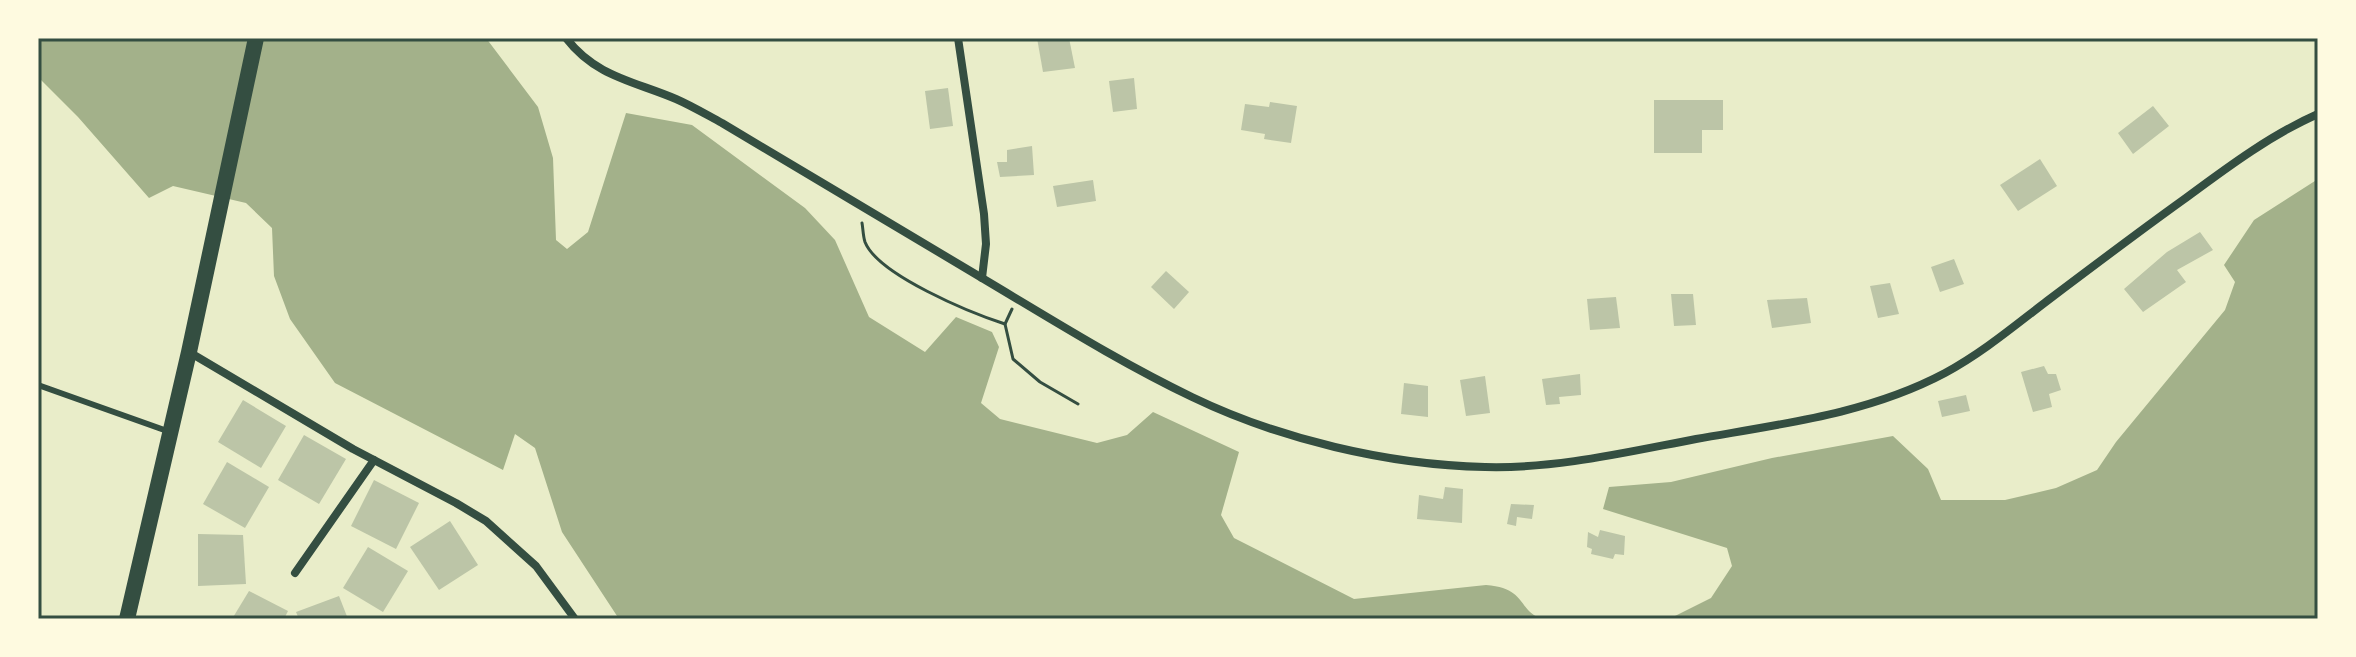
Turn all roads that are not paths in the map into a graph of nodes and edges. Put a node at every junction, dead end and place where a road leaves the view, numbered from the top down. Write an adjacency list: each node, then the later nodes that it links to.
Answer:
1 (256, 38): 6 (main road)
2 (566, 38): 5 (street)
3 (958, 38): 5 (street)
4 (2318, 114): 5 (street)
5 (982, 278)
6 (189, 352): 8 (main road); 9 (street)
7 (38, 385): 8 (lane)
8 (170, 432): 11 (main road)
9 (374, 460): 10 (street); 12 (street)
10 (295, 573)
11 (127, 619)
12 (575, 619)

